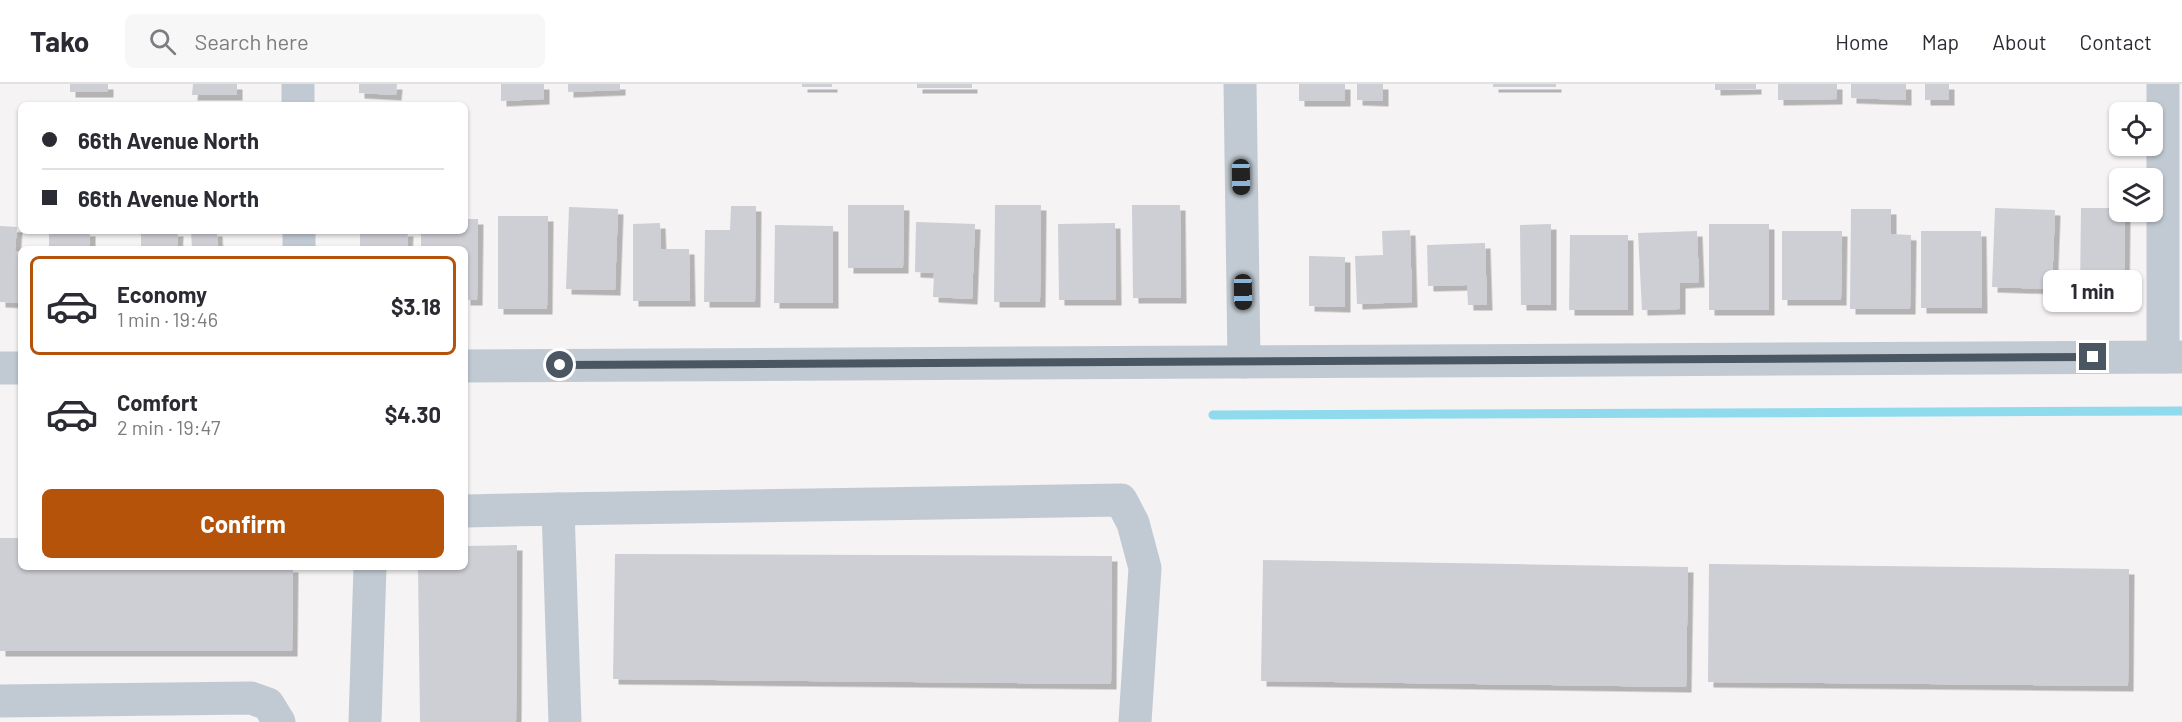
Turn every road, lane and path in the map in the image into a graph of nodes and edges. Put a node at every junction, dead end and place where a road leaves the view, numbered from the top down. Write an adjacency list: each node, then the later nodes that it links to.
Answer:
1 (298, 84): 4 (street)
2 (1240, 84): 6 (street)
3 (2163, 84): 5 (street)
4 (298, 102)
5 (2173, 357): 6 (street)
6 (1244, 362): 7 (street)
7 (468, 366)
8 (0, 368): 9 (street)
9 (18, 368)
10 (558, 509): 11 (street); 16 (street); 17 (street)
11 (468, 511)
12 (370, 570): 15 (street)
13 (0, 701): 14 (street)
14 (279, 722)
15 (365, 722)
16 (565, 722)
17 (1135, 722)

